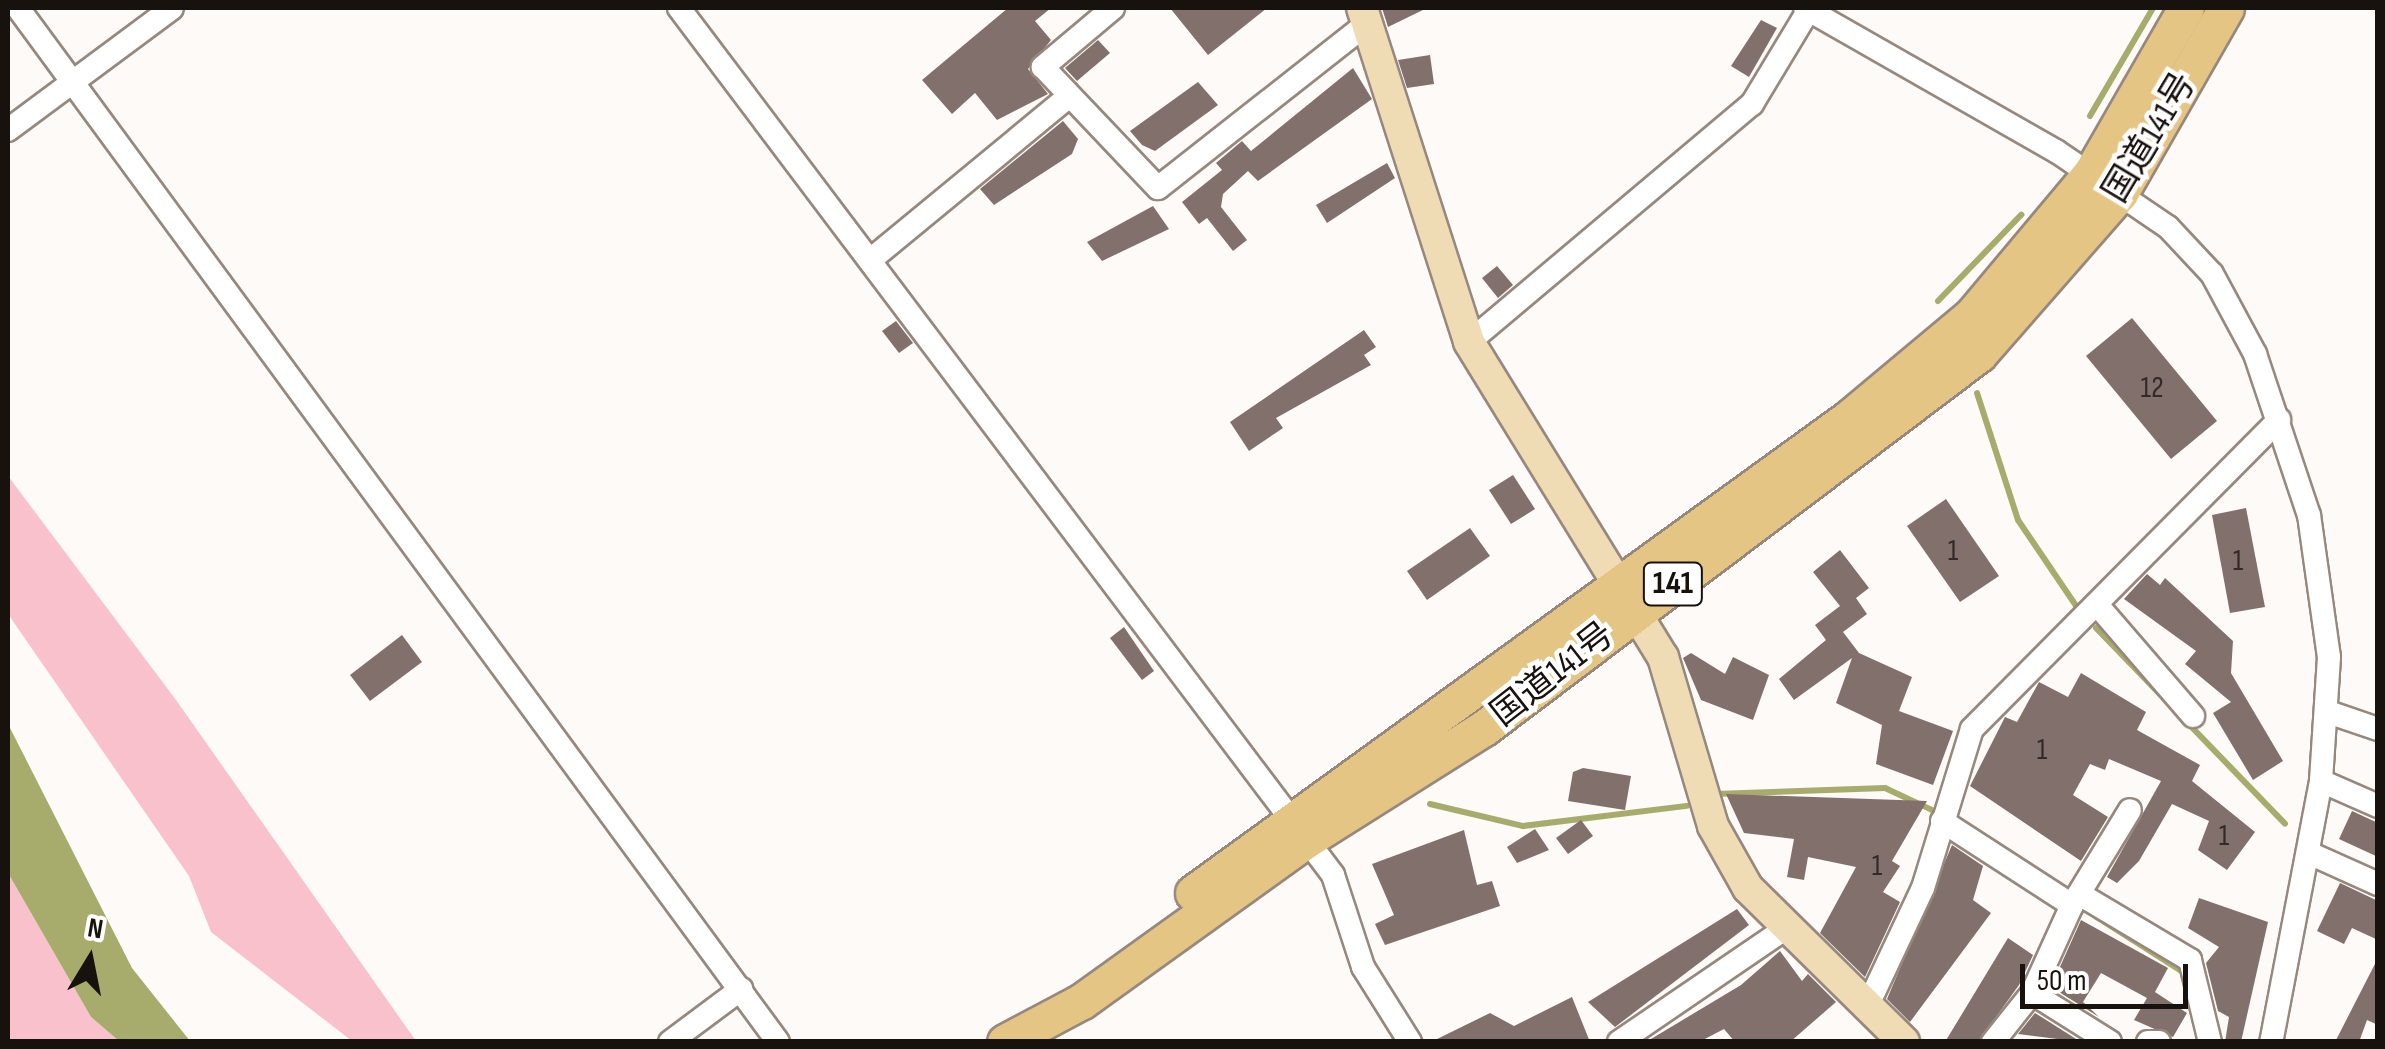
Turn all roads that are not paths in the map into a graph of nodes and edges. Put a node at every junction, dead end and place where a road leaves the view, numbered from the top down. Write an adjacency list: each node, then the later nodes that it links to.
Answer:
1 (18, 8): 9 (street)
2 (172, 8): 9 (street)
3 (679, 8): 13 (street)
4 (1113, 8): 10 (street)
5 (1808, 8): 12 (street); 14 (street)
6 (2186, 8): 12 (highway, 国道141号 / 141)
7 (2226, 8): 12 (highway, 国道141号 / 141)
8 (1365, 15): 10 (street); 14 (main road)
9 (72, 82): 11 (street); 30 (street)
10 (1069, 96): 13 (street)
11 (8, 130)
12 (2106, 183): 15 (street); 16 (highway, 国道141号 / 141); 16 (highway, 国道141号 / 141)
13 (874, 258): 25 (street)
14 (1469, 342): 16 (main road)
15 (2278, 420): 17 (street); 18 (street)
16 (1628, 596): 25 (highway, 国道141号 / 141); 29 (main road)
17 (2099, 607): 19 (street); 24 (street)
18 (2328, 712): 20 (street); 21 (street)
19 (2192, 716)
20 (2378, 730)
21 (2321, 781): 22 (street); 26 (street)
22 (2378, 806)
23 (2130, 810): 28 (street)
24 (1942, 822): 28 (street); 32 (street)
25 (1297, 829): 35 (highway, 国道141号 / 141); 36 (street)
26 (2309, 853): 27 (street); 44 (street)
27 (2378, 884)
28 (2076, 900): 31 (street); 43 (street)
29 (1786, 928): 32 (main road); 37 (street)
30 (741, 988): 33 (street); 34 (street)
31 (2032, 992): 39 (street); 40 (street)
32 (1866, 1010): 38 (main road)
33 (670, 1042)
34 (778, 1042)
35 (1001, 1042)
36 (1410, 1042)
37 (1620, 1042)
38 (1904, 1042)
39 (1993, 1042)
40 (2110, 1042)
41 (2148, 1042): 42 (street)
42 (2159, 1042)
43 (2210, 1042)
44 (2270, 1042)

